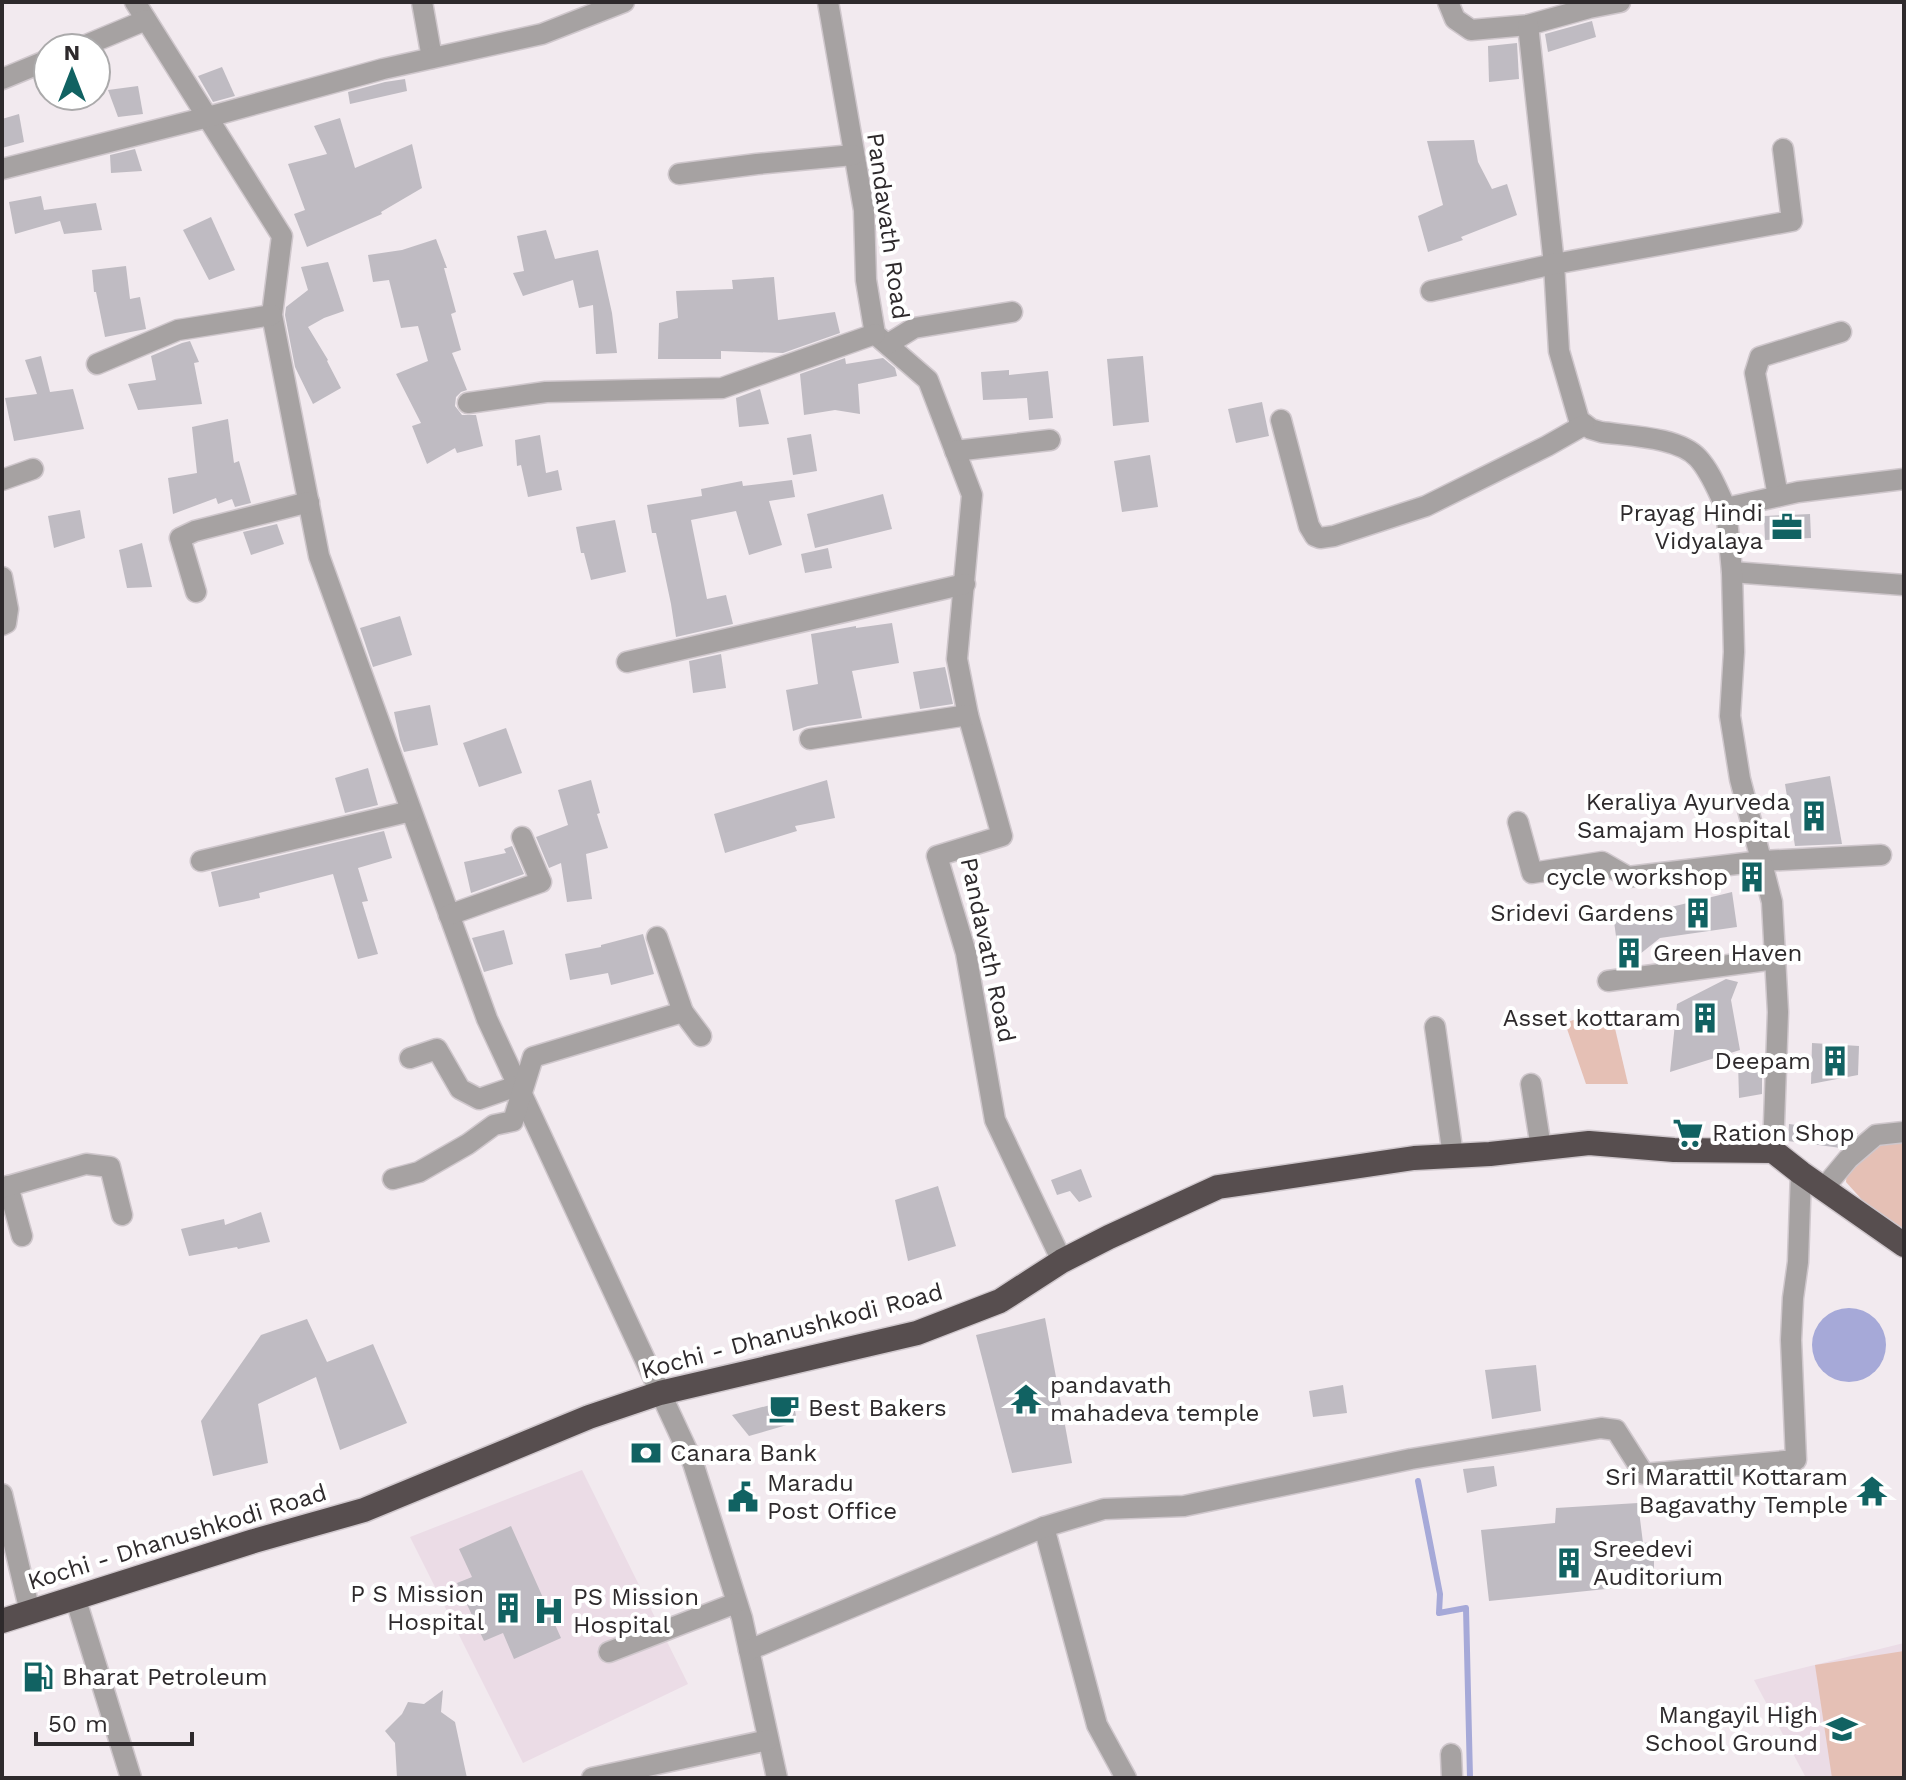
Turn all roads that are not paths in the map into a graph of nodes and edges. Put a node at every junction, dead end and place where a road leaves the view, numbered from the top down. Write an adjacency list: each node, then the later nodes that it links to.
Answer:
1 (135, 2): 7 (street)
2 (422, 2): 10 (street)
3 (624, 2): 10 (street)
4 (828, 2): 15 (street, Pandavath Road)
5 (1448, 2): 8 (street)
6 (1620, 2): 8 (street)
7 (146, 20): 9 (street); 13 (street)
8 (1528, 25): 18 (street)
9 (112, 34)
10 (432, 58): 13 (street)
11 (32, 67): 12 (street)
12 (2, 79)
13 (208, 117): 16 (street); 21 (street)
14 (1783, 149): 18 (street)
15 (853, 155): 17 (street); 23 (street, Pandavath Road)
16 (2, 169)
17 (679, 174)
18 (1554, 264): 19 (street); 27 (street)
19 (1431, 291)
20 (1012, 312): 23 (street)
21 (272, 315): 24 (street); 34 (street)
22 (1841, 332): 33 (street)
23 (881, 339): 25 (street); 29 (street, Pandavath Road)
24 (97, 364)
25 (468, 403)
26 (1281, 420): 27 (street)
27 (1584, 425): 35 (street)
28 (1050, 440): 29 (street)
29 (955, 451): 38 (street, Pandavath Road)
30 (33, 469): 32 (street)
31 (1904, 479): 33 (street)
32 (2, 480)
33 (1778, 496): 35 (street)
34 (309, 502): 40 (street); 45 (street)
35 (1726, 508): 36 (street)
36 (1732, 572): 39 (street); 50 (street)
37 (2, 577): 41 (street)
38 (965, 584): 42 (street); 43 (street, Pandavath Road)
39 (1904, 585)
40 (196, 592)
41 (2, 625)
42 (627, 662)
43 (968, 715): 44 (street); 72 (street, Pandavath Road)
44 (810, 739)
45 (411, 811): 49 (street); 51 (street)
46 (1518, 822): 50 (street)
47 (522, 837): 51 (street)
48 (1881, 855): 50 (street)
49 (201, 861)
50 (1762, 861): 53 (street)
51 (449, 915): 60 (street)
52 (657, 937): 55 (street)
53 (1775, 959): 54 (street); 63 (street)
54 (1608, 981)
55 (683, 1012): 57 (street); 60 (street)
56 (1435, 1027): 64 (street)
57 (701, 1036)
58 (410, 1058): 60 (street)
59 (1531, 1084): 62 (street)
60 (519, 1091): 66 (street); 73 (street)
61 (1904, 1132): 68 (street)
62 (1541, 1148): 63 (highway, Kochi - Dhanushkodi Road); 64 (highway, Kochi - Dhanushkodi Road)
63 (1773, 1151): 65 (highway)
64 (1453, 1156): 72 (highway, Kochi - Dhanushkodi Road)
65 (1801, 1173): 68 (highway); 75 (street)
66 (393, 1179)
67 (5, 1187): 69 (street); 70 (street)
68 (1823, 1189): 71 (highway)
69 (122, 1215)
70 (22, 1236)
71 (1904, 1245)
72 (1062, 1261): 73 (highway, Kochi - Dhanushkodi Road)
73 (660, 1393): 76 (highway, Kochi - Dhanushkodi Road); 77 (street)
74 (2, 1494): 78 (street)
75 (1044, 1527): 80 (street); 87 (street)
76 (75, 1597): 78 (highway, Kochi - Dhanushkodi Road); 84 (street)
77 (736, 1603): 80 (street); 81 (street)
78 (30, 1612): 79 (highway, Kochi - Dhanushkodi Road)
79 (2, 1621)
80 (749, 1650): 82 (street)
81 (609, 1652)
82 (768, 1740): 85 (street); 86 (street)
83 (1451, 1754): 88 (street)
84 (131, 1778)
85 (592, 1778)
86 (777, 1778)
87 (1126, 1778)
88 (1452, 1778)

